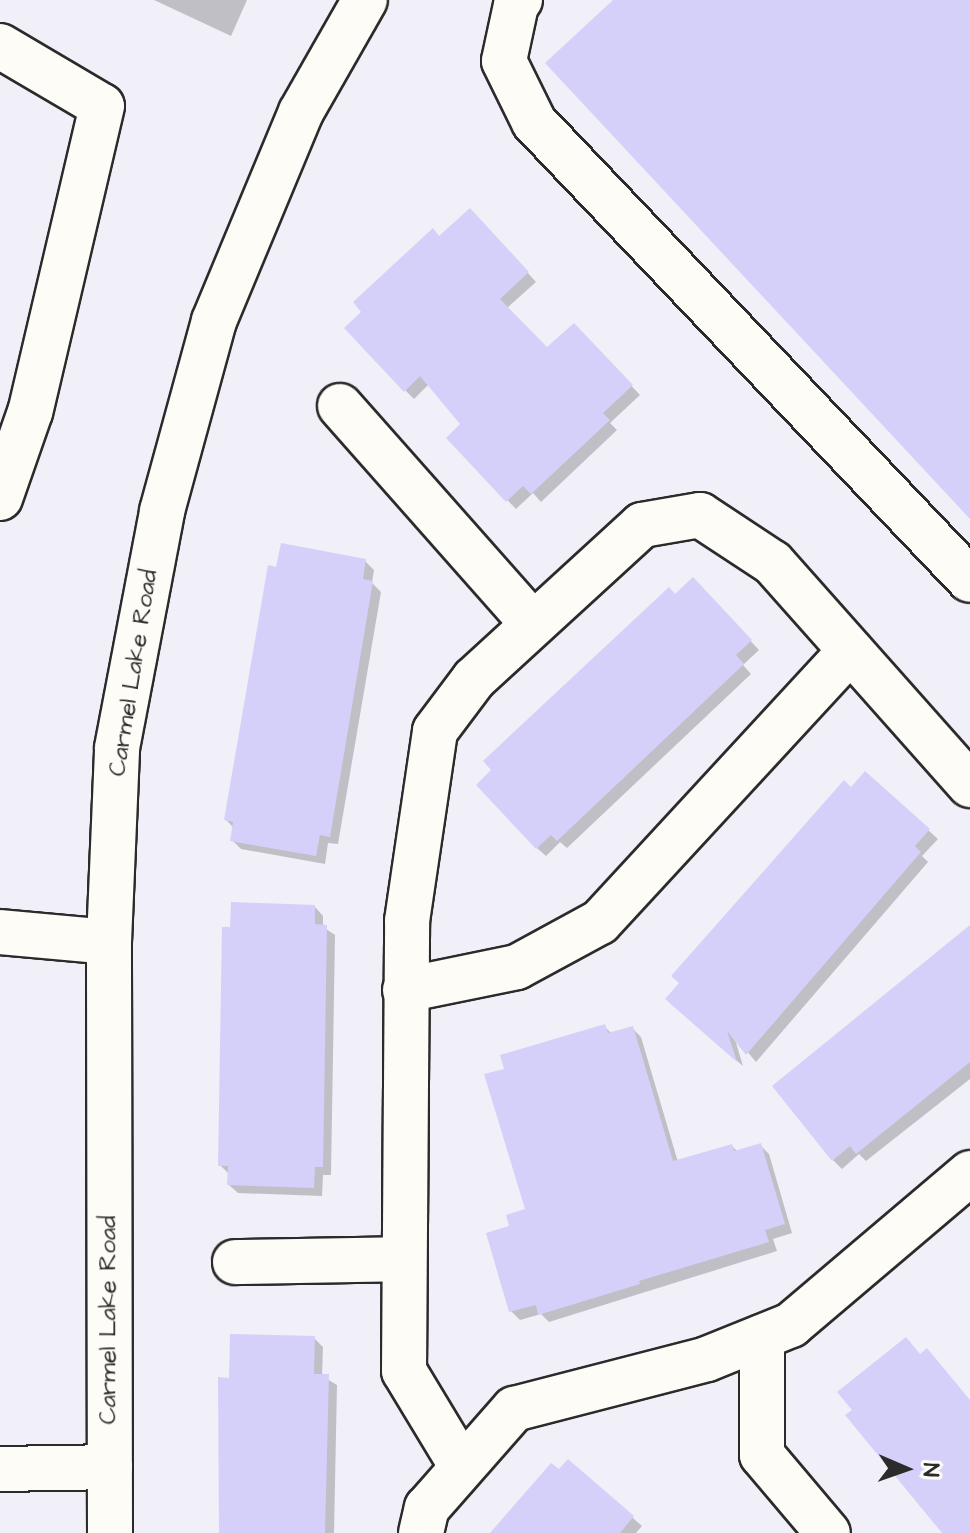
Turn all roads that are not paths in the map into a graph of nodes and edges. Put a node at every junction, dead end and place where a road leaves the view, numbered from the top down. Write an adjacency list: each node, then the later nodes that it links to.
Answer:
1 (365, 0): 11 (street, Carmel Lake Road)
2 (520, 0): 6 (street)
3 (0, 46): 5 (street)
4 (340, 406): 7 (street)
5 (0, 498)
6 (970, 580)
7 (533, 624): 8 (street); 12 (street)
8 (850, 651): 9 (street); 12 (street)
9 (970, 785)
10 (0, 932): 11 (street)
11 (109, 942): 17 (street, Carmel Lake Road)
12 (405, 990): 14 (street)
13 (970, 1173): 16 (street)
14 (404, 1259): 15 (street); 18 (street)
15 (235, 1262)
16 (762, 1337): 18 (street); 22 (street)
17 (110, 1467): 19 (street); 20 (street, Carmel Lake Road)
18 (462, 1467): 21 (street)
19 (0, 1469)
20 (110, 1533)
21 (421, 1533)
22 (828, 1533)

